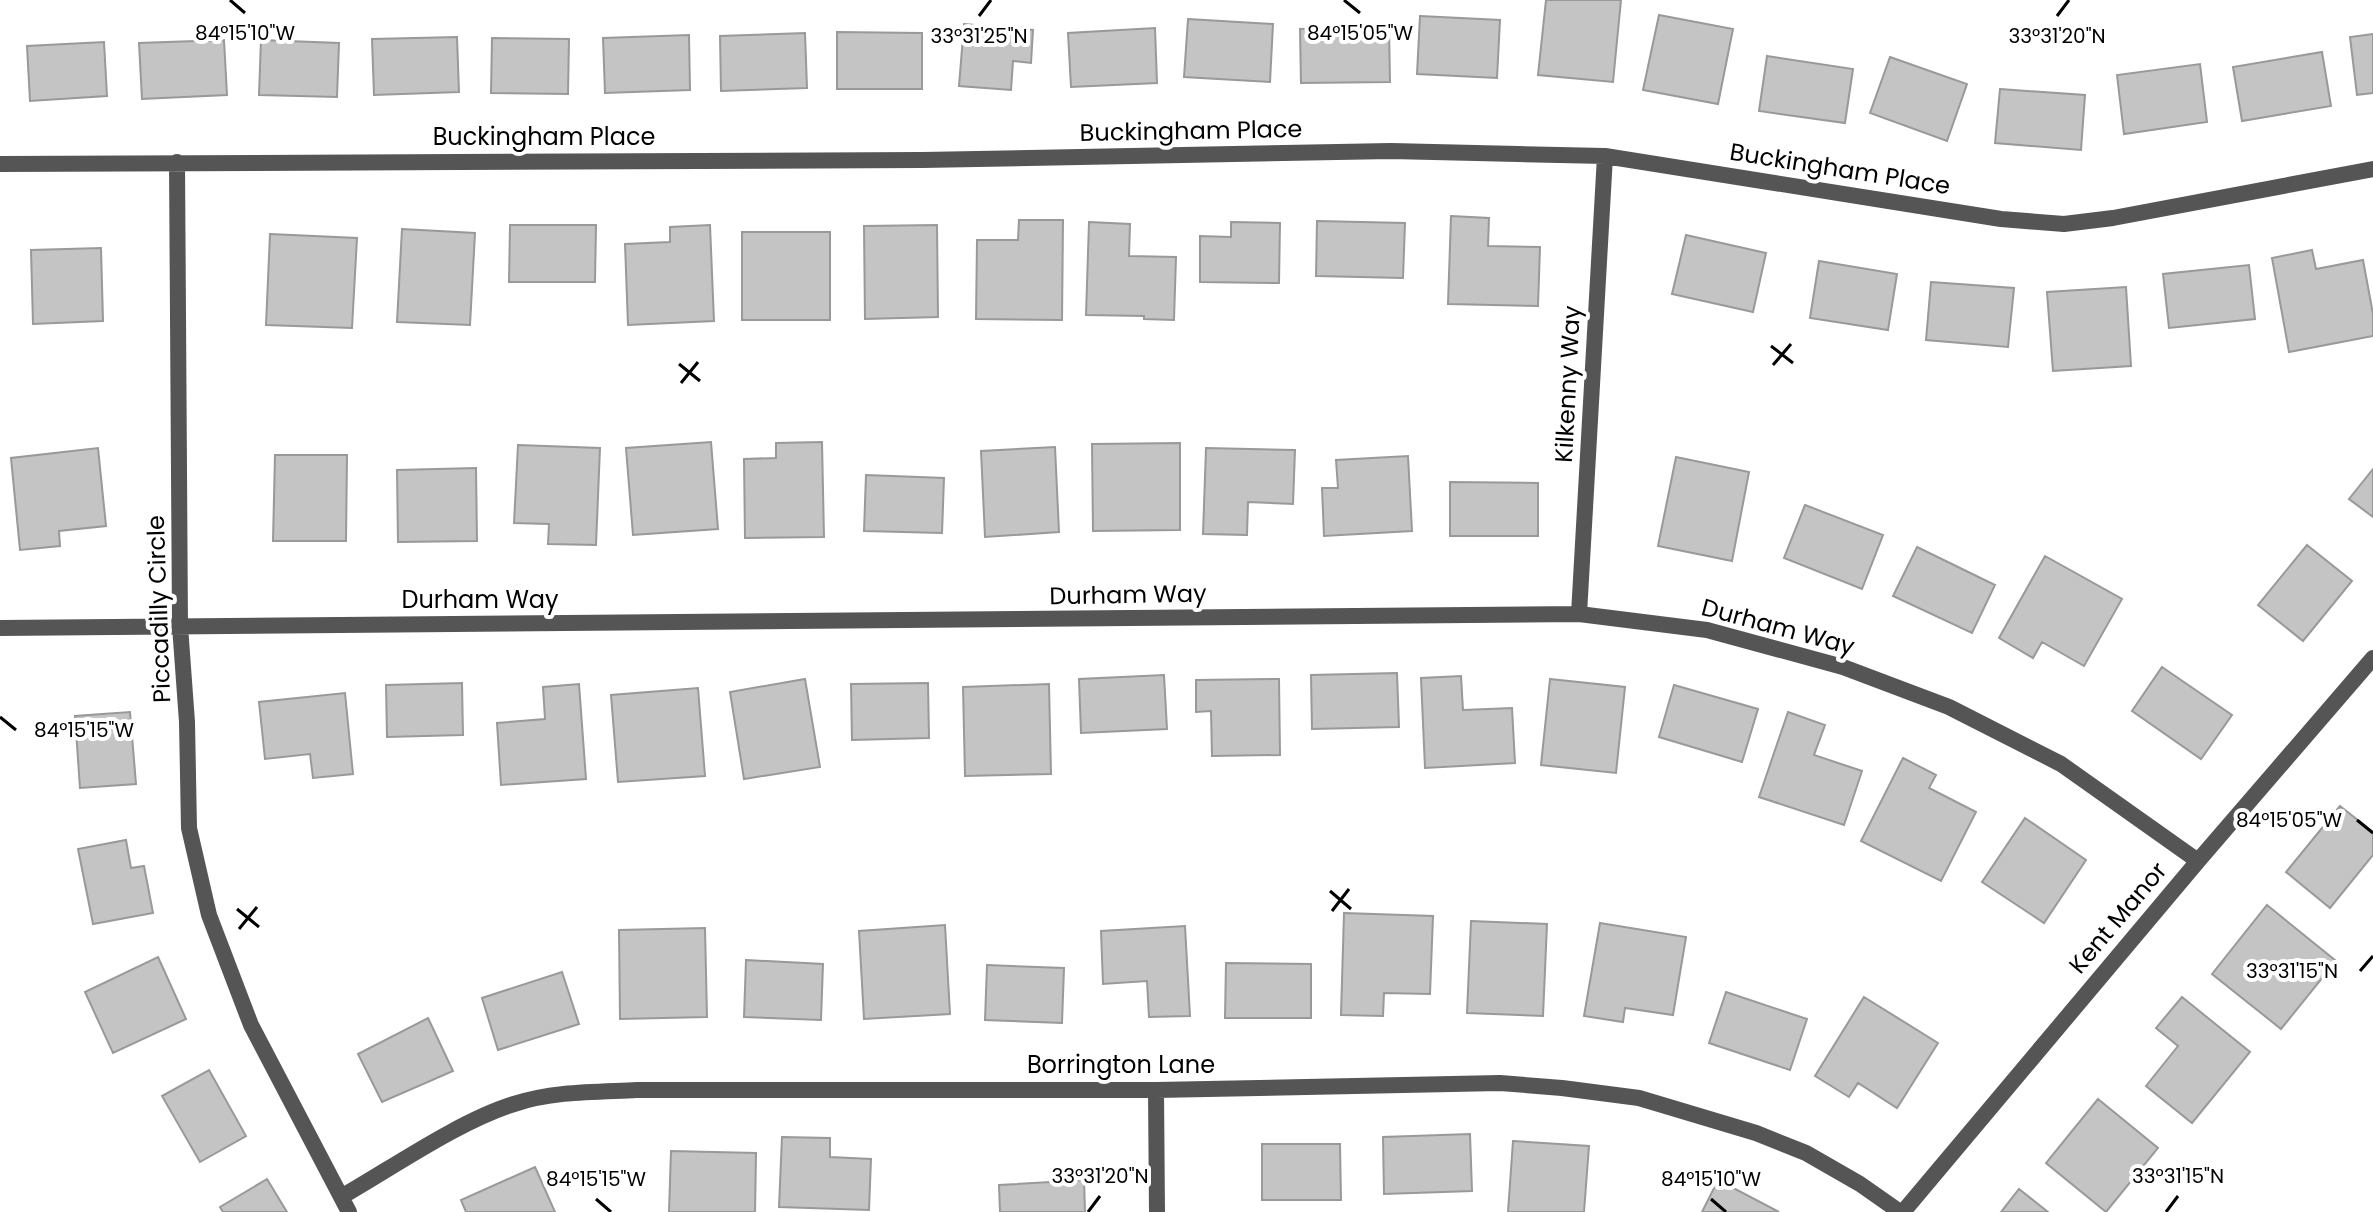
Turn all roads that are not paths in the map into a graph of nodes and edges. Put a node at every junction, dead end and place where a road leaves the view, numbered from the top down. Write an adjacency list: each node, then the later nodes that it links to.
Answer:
1 (1605, 156): 2 (street, Buckingham Place); 4 (street, Buckingham Place); 5 (street, Kilkenny Way)
2 (177, 162): 3 (street, Buckingham Place); 6 (street, Piccadilly Circle)
3 (0, 164)
4 (2373, 169)
5 (1579, 614): 6 (street, Durham Way); 9 (street, Durham Way)
6 (180, 626): 7 (street, Durham Way); 11 (street, Piccadilly Circle)
7 (0, 628)
8 (2373, 658): 9 (street, Kent Manor)
9 (2198, 861): 13 (street, Kent Manor)
10 (1156, 1090): 11 (street, Borrington Lane); 12 (street); 13 (street, Borrington Lane)
11 (345, 1205)
12 (1157, 1212)
13 (1901, 1212)

